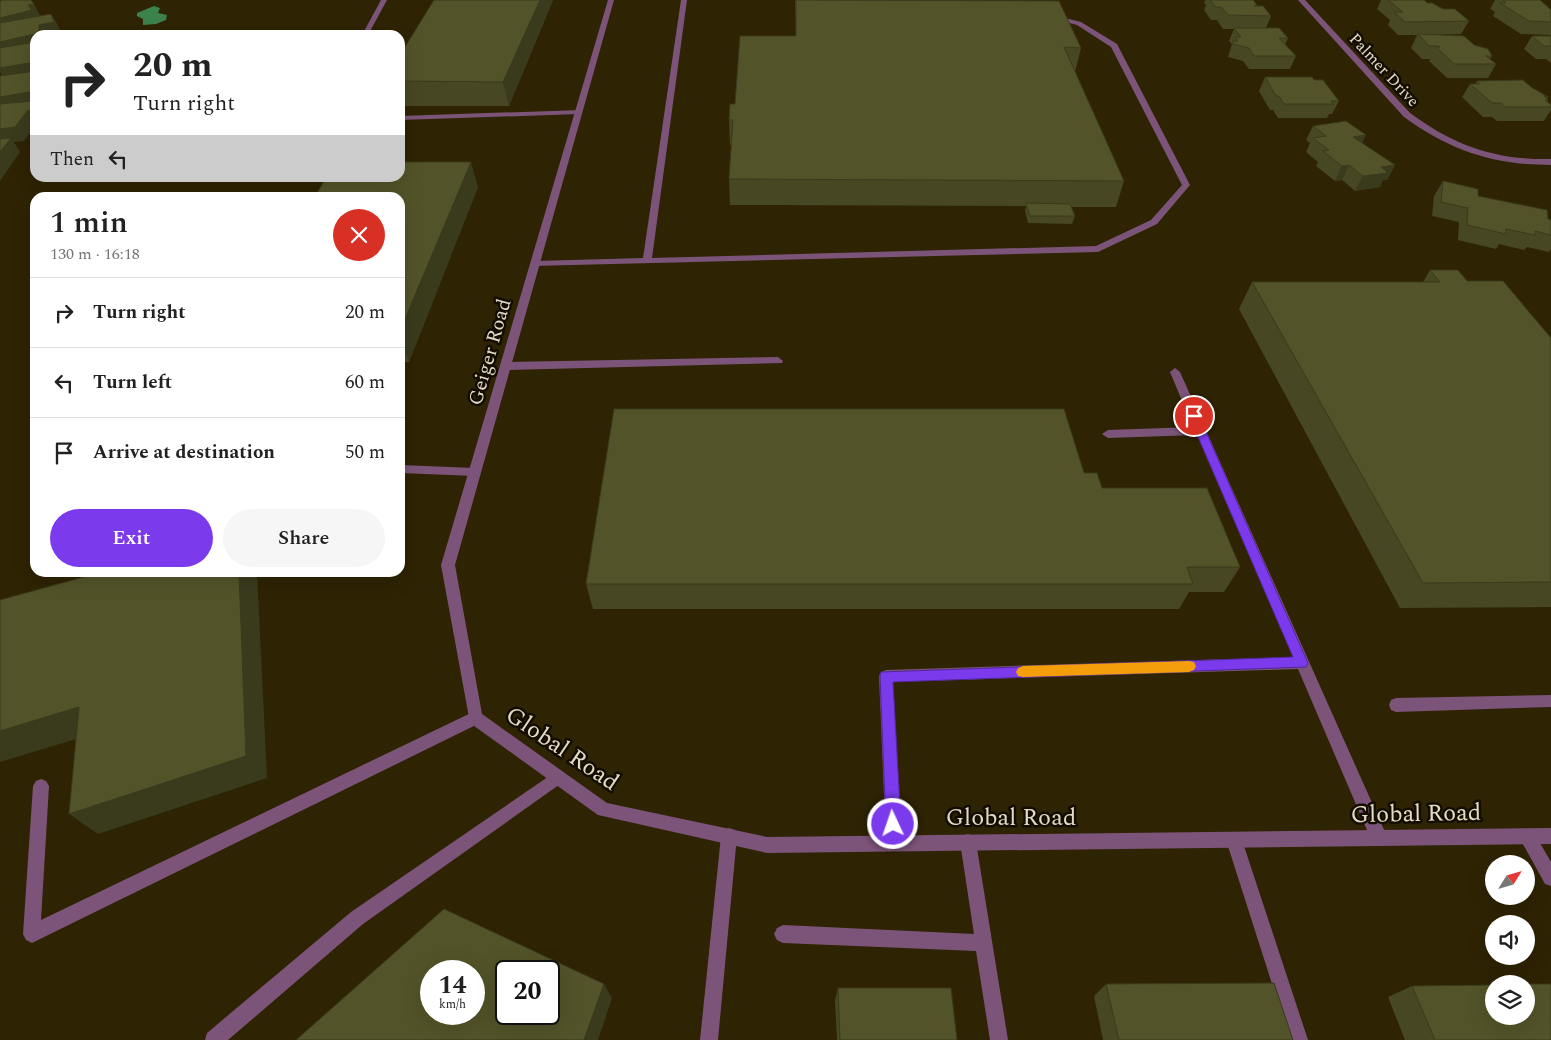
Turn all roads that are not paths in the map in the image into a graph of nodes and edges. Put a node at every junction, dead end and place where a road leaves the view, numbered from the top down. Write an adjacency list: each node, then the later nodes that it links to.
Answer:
1 (384, 0): 6 (street)
2 (612, 0): 7 (street, Geiger Road)
3 (684, 0): 10 (street)
4 (1301, 0): 9 (street, Palmer Drive)
5 (1044, 15): 10 (street)
6 (369, 30)
7 (579, 112): 8 (street); 11 (street, Geiger Road)
8 (405, 118)
9 (1551, 162)
10 (647, 261): 11 (street)
11 (535, 264): 13 (street, Geiger Road)
12 (778, 361): 13 (street)
13 (505, 366): 18 (street, Geiger Road)
14 (1175, 372): 15 (street)
15 (1200, 431): 16 (street); 19 (street)
16 (1108, 434)
17 (405, 469): 18 (street)
18 (475, 472): 22 (street, Geiger Road)
19 (1301, 663): 28 (street); 31 (street)
20 (1551, 701): 21 (street)
21 (1396, 706)
22 (475, 718): 23 (street, Global Road); 24 (street)
23 (558, 778): 25 (street, Global Road); 35 (street)
24 (41, 786)
25 (728, 836): 31 (street, Global Road); 36 (street)
26 (1551, 836): 27 (street, Global Road)
27 (1528, 837): 28 (street, Global Road); 32 (street)
28 (1379, 838): 29 (street, Global Road)
29 (1234, 840): 30 (street, Global Road); 38 (street)
30 (968, 842): 31 (street, Global Road); 34 (street)
31 (894, 843)
32 (1551, 878)
33 (783, 934): 34 (street)
34 (984, 943): 37 (street)
35 (214, 1040)
36 (709, 1040)
37 (999, 1040)
38 (1299, 1040)

